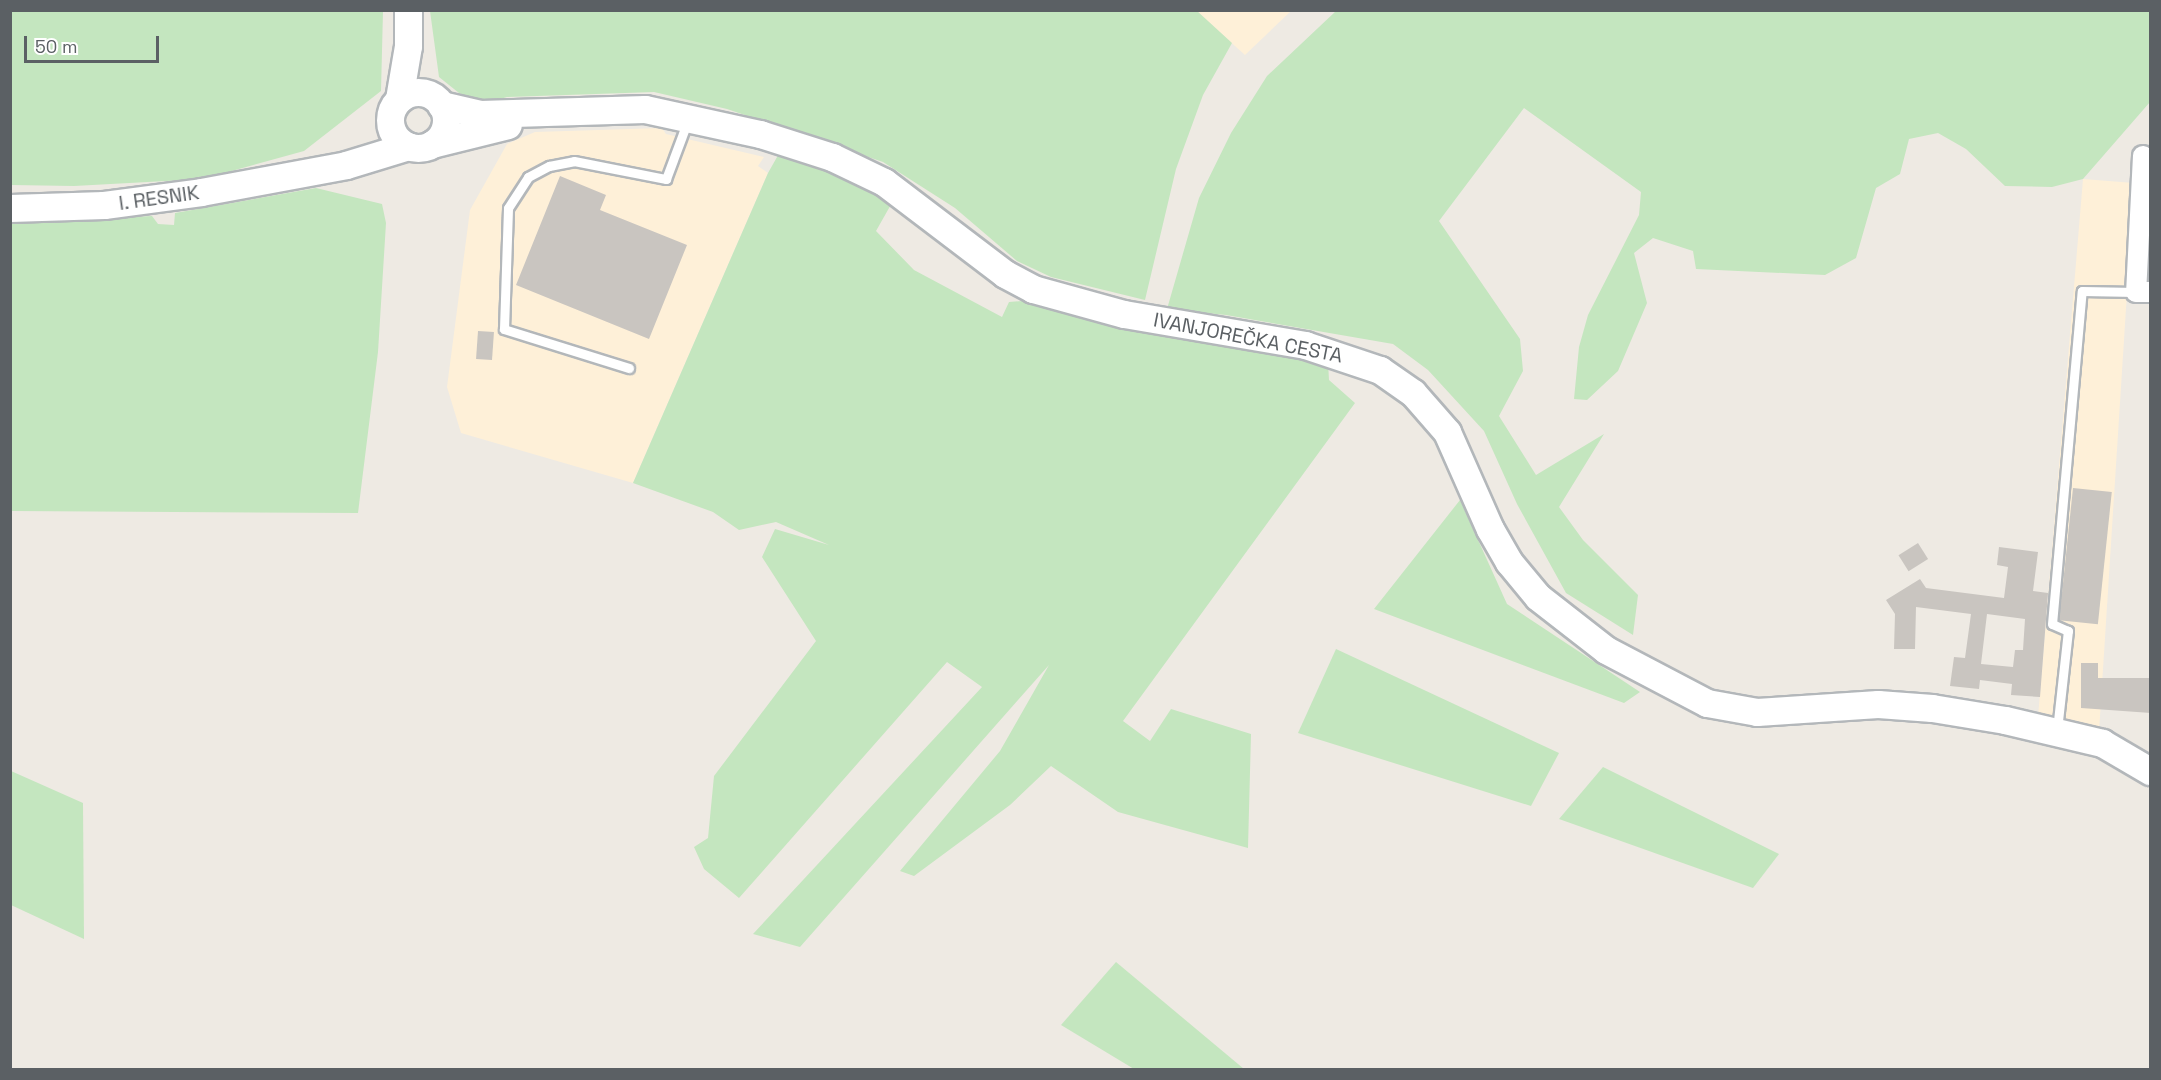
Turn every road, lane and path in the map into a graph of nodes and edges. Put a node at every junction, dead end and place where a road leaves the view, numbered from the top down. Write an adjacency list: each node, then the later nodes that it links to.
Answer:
1 (408, 10): 2 (main road)
2 (408, 46): 3 (main road); 4 (main road)
3 (438, 101): 4 (main road); 5 (main road, IVANJOREČKA CESTA); 7 (main road)
4 (394, 110): 7 (main road); 9 (main road, I. RESNIK)
5 (549, 111): 6 (main road, IVANJOREČKA CESTA); 7 (main road, IVANJOREČKA CESTA)
6 (690, 115): 12 (lane); 13 (main road, IVANJOREČKA CESTA)
7 (420, 145): 9 (main road, I. RESNIK)
8 (2143, 156): 11 (street)
9 (306, 173): 10 (main road, I. RESNIK)
10 (10, 208)
11 (2143, 292): 13 (lane)
12 (629, 368)
13 (2057, 732): 14 (main road, IVANJOREČKA CESTA)
14 (2151, 771)

